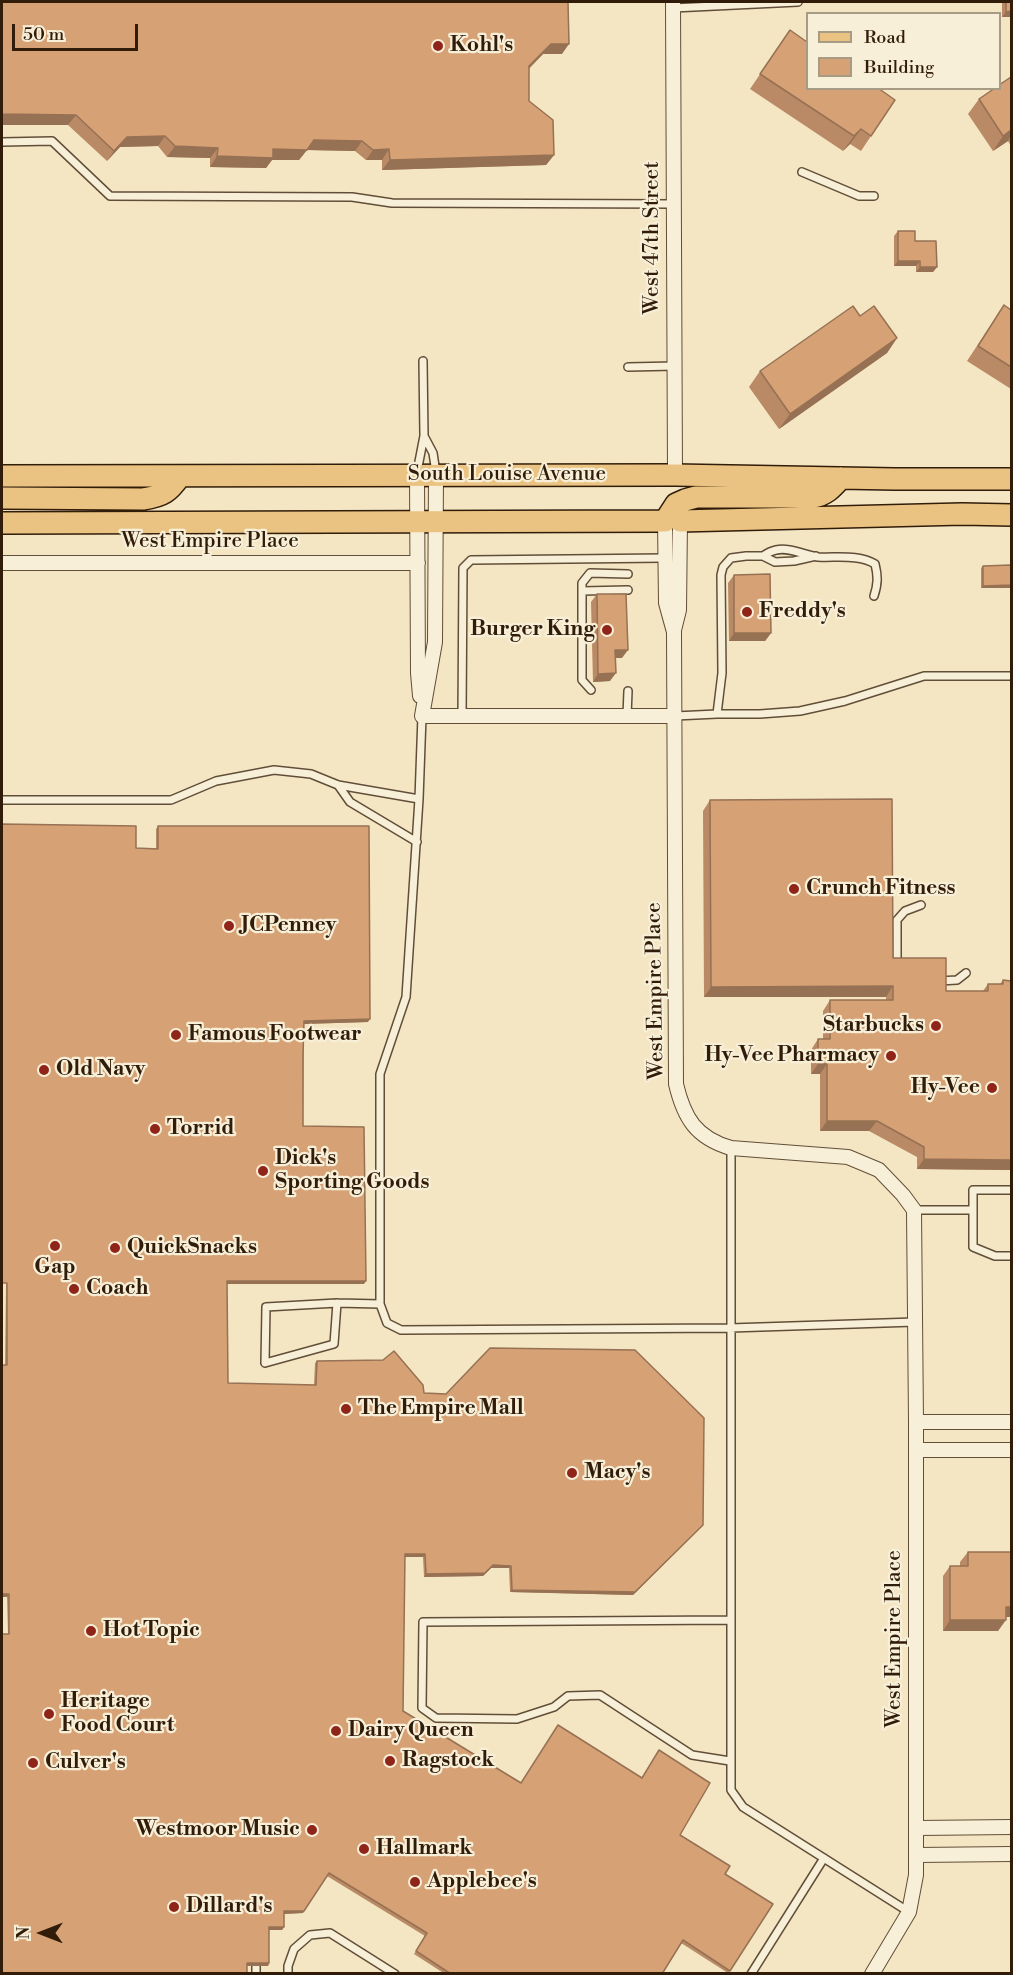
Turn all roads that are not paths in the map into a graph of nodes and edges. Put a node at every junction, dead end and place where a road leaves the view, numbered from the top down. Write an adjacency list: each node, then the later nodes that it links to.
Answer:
1 (798, 2): 2 (lane)
2 (673, 5): 6 (street, West 47th Street)
3 (2, 142): 6 (lane)
4 (802, 172): 5 (lane)
5 (874, 196)
6 (674, 204): 8 (street, West 47th Street)
7 (423, 362): 10 (lane)
8 (675, 366): 9 (lane); 12 (street, West 47th Street)
9 (628, 367)
10 (424, 436): 11 (lane); 11 (lane)
11 (426, 475): 12 (main road, South Louise Avenue); 14 (main road, South Louise Avenue); 20 (street); 20 (street)
12 (675, 475): 15 (main road, South Louise Avenue)
13 (2, 476): 14 (main road, South Louise Avenue)
14 (180, 476): 17 (main road)
15 (841, 478): 16 (main road, South Louise Avenue); 19 (main road)
16 (1011, 479)
17 (2, 498)
18 (1011, 515): 19 (main road)
19 (673, 521): 20 (main road); 22 (street, West Empire Place); 29 (street, West Empire Place)
20 (427, 522): 21 (main road); 24 (street); 34 (street)
21 (2, 524)
22 (665, 558): 29 (street, West Empire Place); 35 (lane)
23 (2, 563): 24 (street, West Empire Place)
24 (418, 563): 34 (street)
25 (628, 574): 27 (lane)
26 (628, 590): 27 (lane)
27 (582, 591): 31 (lane)
28 (874, 596): 33 (lane)
29 (674, 632): 37 (street, West Empire Place)
30 (1011, 676): 33 (lane)
31 (591, 690)
32 (628, 691): 36 (lane)
33 (717, 714): 37 (lane)
34 (422, 716): 35 (street); 39 (lane)
35 (462, 716): 36 (street)
36 (627, 716): 37 (street)
37 (675, 716): 46 (street, West Empire Place)
38 (338, 785): 39 (lane); 40 (lane); 41 (lane)
39 (419, 799): 41 (lane)
40 (2, 800)
41 (417, 842): 52 (lane)
42 (921, 905): 43 (lane)
43 (897, 968)
44 (966, 973): 45 (lane)
45 (939, 981)
46 (731, 1148): 48 (street, West Empire Place); 54 (lane)
47 (1011, 1190): 49 (lane)
48 (914, 1210): 49 (lane); 53 (street, West Empire Place)
49 (972, 1210): 50 (lane)
50 (1011, 1256)
51 (337, 1303): 51 (lane); 52 (lane)
52 (380, 1304): 54 (lane)
53 (915, 1322): 54 (lane); 55 (street, West Empire Place)
54 (730, 1328): 59 (lane)
55 (916, 1422): 56 (street); 57 (street, West Empire Place)
56 (1011, 1422)
57 (916, 1450): 58 (street); 62 (street, West Empire Place)
58 (1011, 1450)
59 (730, 1620): 60 (lane); 60 (lane)
60 (730, 1761): 65 (lane)
61 (1011, 1827): 62 (street)
62 (917, 1828): 64 (street, West Empire Place)
63 (1011, 1854): 64 (street)
64 (917, 1855): 66 (street, West Empire Place)
65 (824, 1858): 66 (lane); 69 (lane)
66 (909, 1912): 70 (street, West Empire Place)
67 (288, 1974): 68 (lane)
68 (395, 1974)
69 (751, 1974)
70 (872, 1974)

